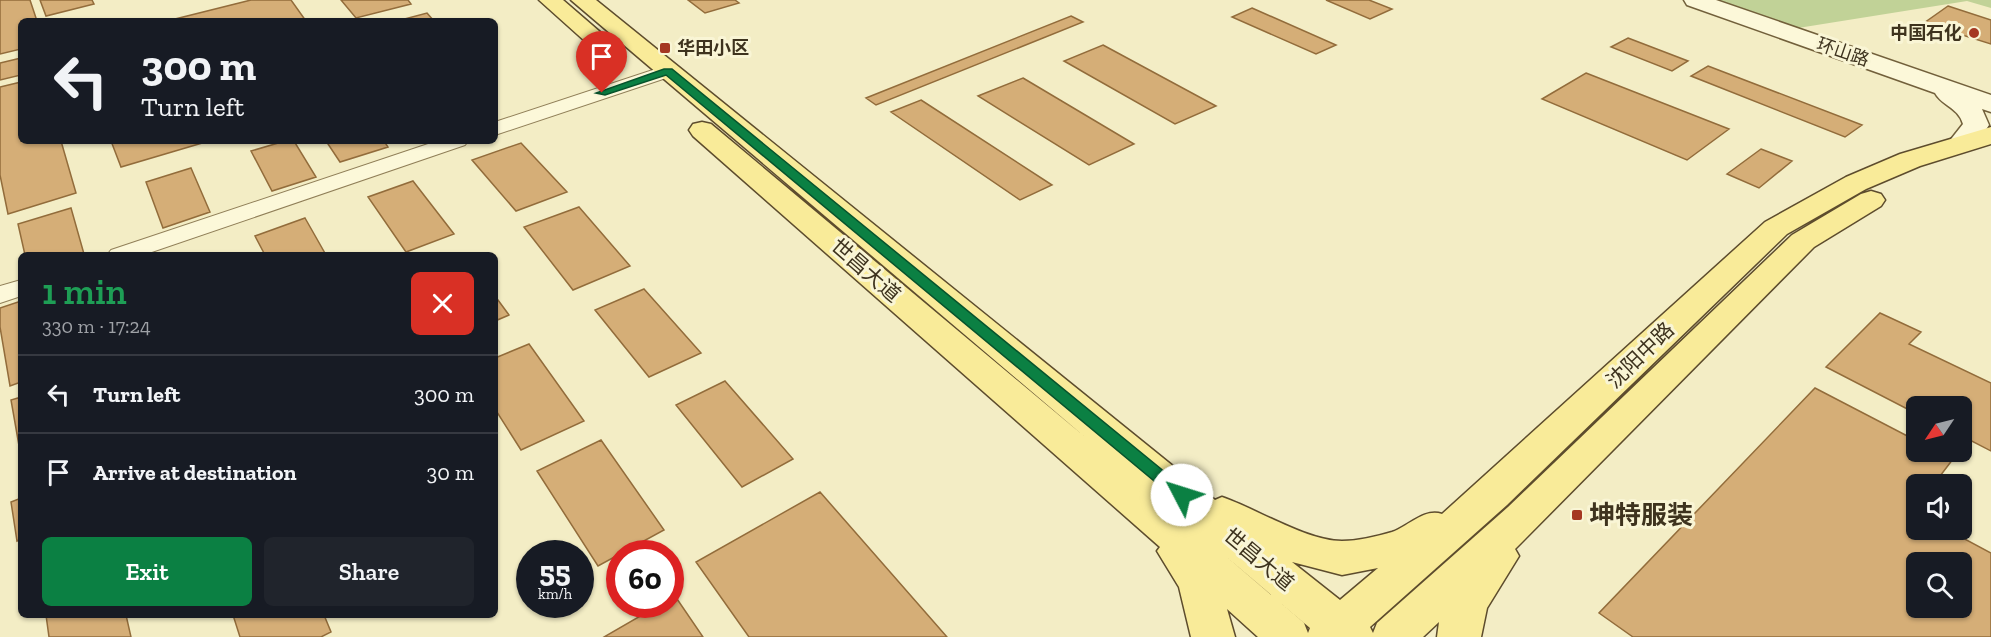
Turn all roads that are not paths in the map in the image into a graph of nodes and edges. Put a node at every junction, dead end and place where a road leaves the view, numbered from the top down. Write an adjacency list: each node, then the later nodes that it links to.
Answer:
1 (550, 0): 5 (main road, 世昌大道)
2 (582, 0): 5 (main road, 世昌大道)
3 (1695, 0): 4 (main road, 环山路)
4 (1907, 74): 6 (main road, 环山路); 8 (main road)
5 (656, 75): 7 (street); 14 (main road, 世昌大道)
6 (1991, 104)
7 (498, 128)
8 (1981, 143): 13 (main road)
9 (449, 144): 10 (street)
10 (128, 252)
11 (18, 289): 12 (street)
12 (0, 295)
13 (1508, 506): 14 (main road); 15 (main road); 18 (main road); 19 (main road)
14 (1171, 508): 15 (main road, 世昌大道); 16 (main road); 17 (main road, 世昌大道)
15 (1340, 634)
16 (1213, 637)
17 (1288, 637)
18 (1393, 637)
19 (1459, 637)

